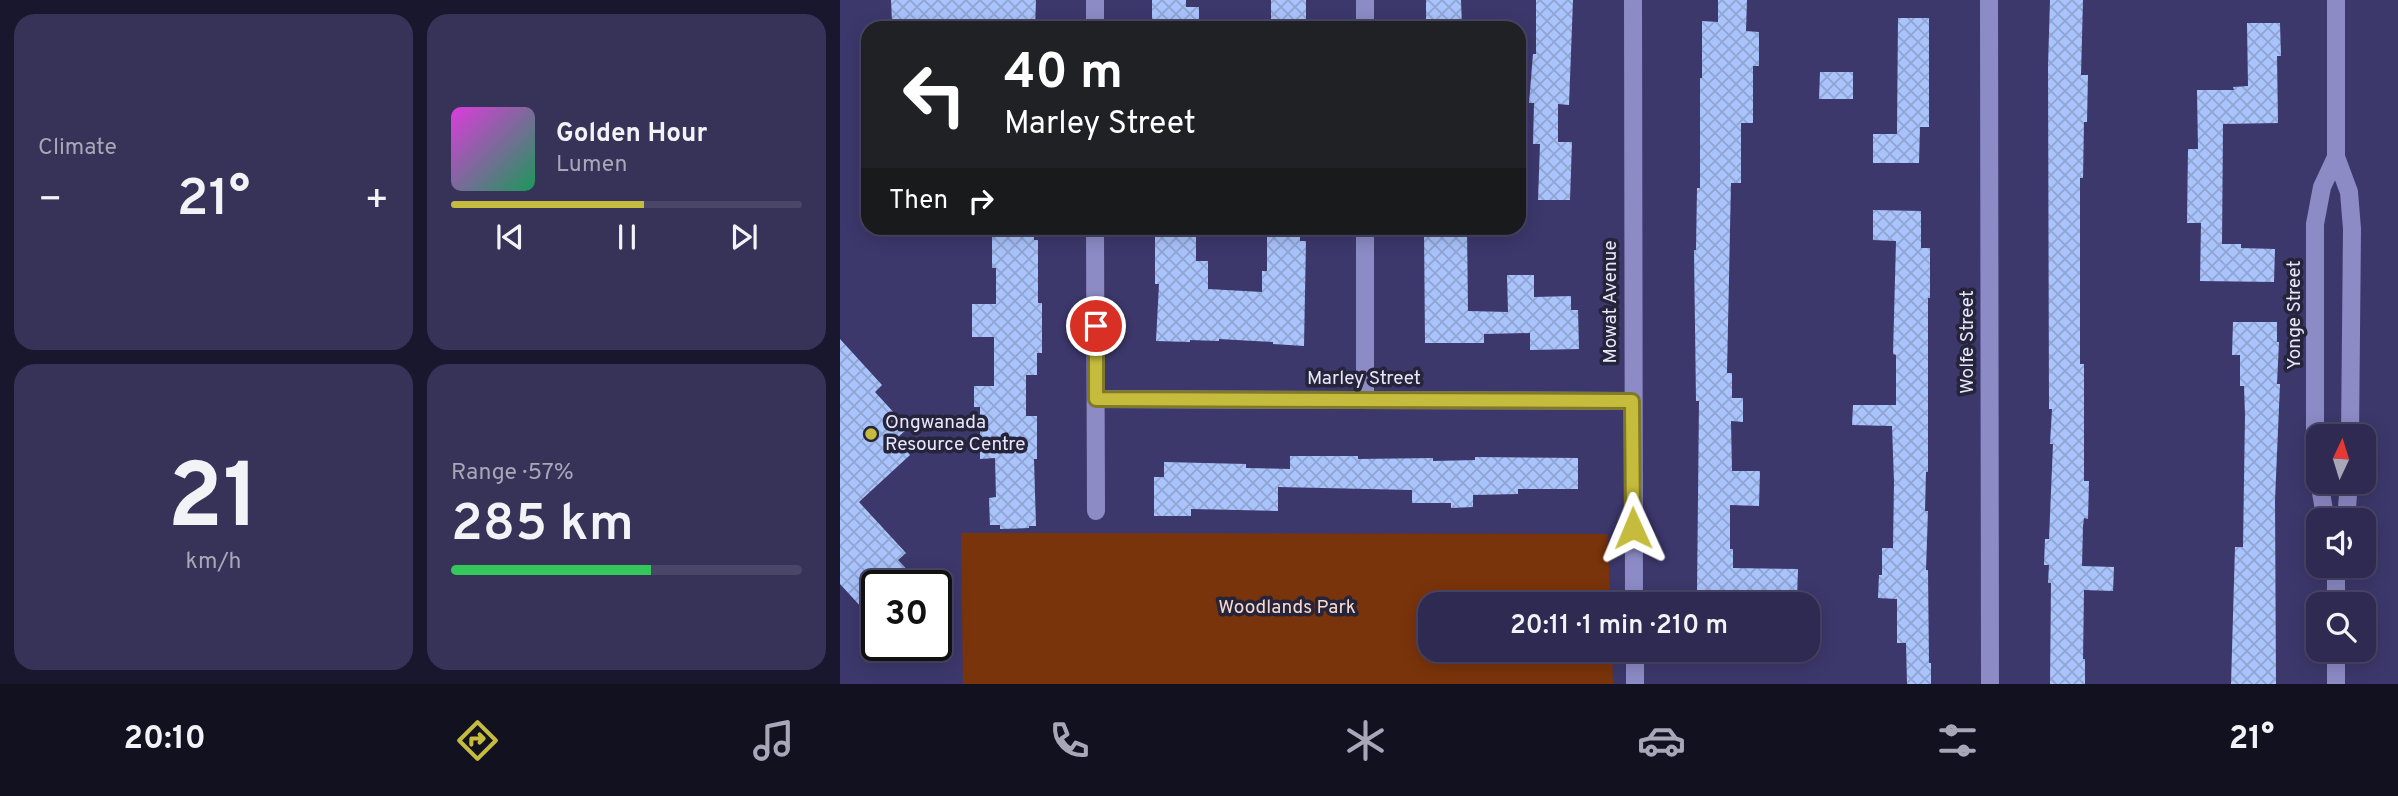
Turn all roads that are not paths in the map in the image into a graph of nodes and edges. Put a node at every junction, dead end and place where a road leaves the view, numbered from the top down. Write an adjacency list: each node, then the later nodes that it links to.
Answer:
1 (1095, 0): 6 (street)
2 (1365, 0): 7 (street)
3 (1633, 0): 13 (street, Mowat Avenue)
4 (1989, 0): 21 (street, Wolfe Street)
5 (2336, 0): 8 (street, Yonge Street)
6 (1095, 21)
7 (1365, 21)
8 (2336, 157): 14 (street, Yonge Street); 15 (street, Yonge Street)
9 (1096, 235): 11 (street)
10 (1365, 235): 12 (street)
11 (1096, 399): 12 (street, Marley Street); 16 (street)
12 (1365, 400): 13 (street, Marley Street)
13 (1632, 401): 17 (street, Mowat Avenue)
14 (2315, 424)
15 (2350, 424)
16 (1096, 511)
17 (1634, 592)
18 (1635, 662): 20 (street)
19 (2336, 662): 22 (street)
20 (1635, 684)
21 (1990, 684)
22 (2336, 684)

